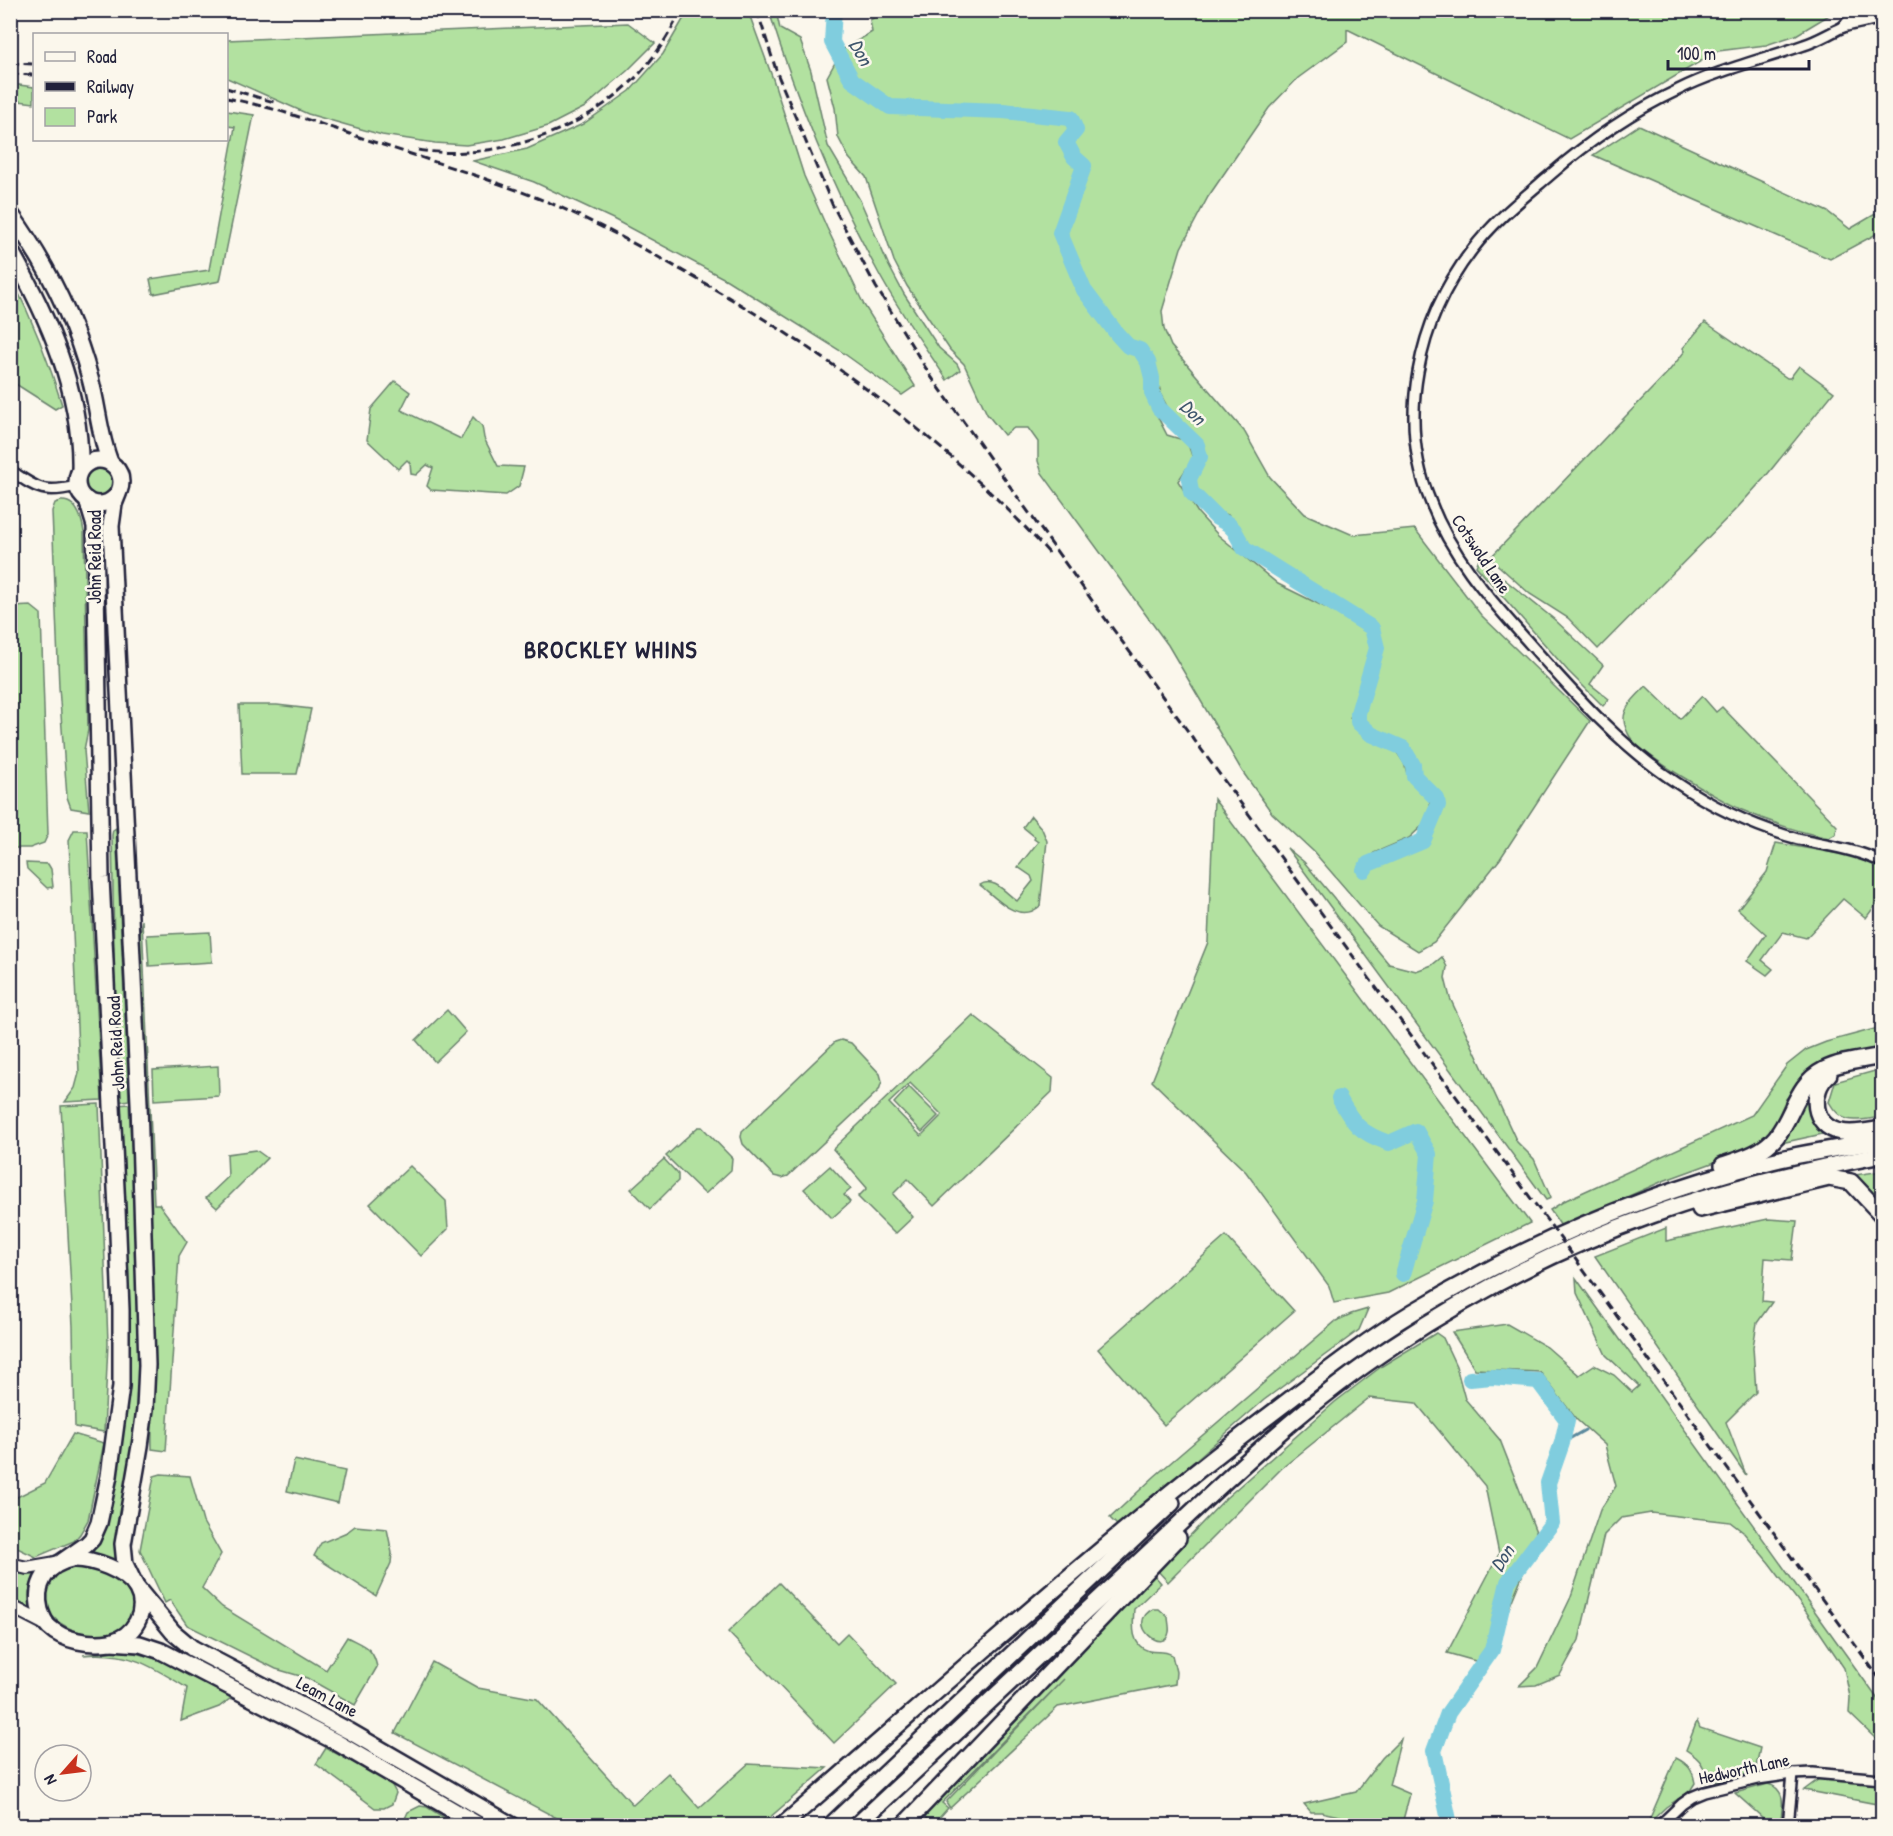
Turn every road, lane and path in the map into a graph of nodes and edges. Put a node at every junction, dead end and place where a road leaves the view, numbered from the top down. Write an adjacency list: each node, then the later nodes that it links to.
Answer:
1 (1857, 10): 4 (street, Cotswold Lane)
2 (1865, 10): 3 (street)
3 (1878, 21): 4 (street, Cotswold Lane)
4 (1844, 27): 15 (street, Cotswold Lane)
5 (10, 213): 7 (highway)
6 (10, 250): 8 (highway)
7 (57, 288): 8 (highway); 9 (highway)
8 (78, 423): 11 (highway)
9 (110, 462): 11 (highway); 13 (highway)
10 (10, 470): 12 (street)
11 (80, 470): 12 (highway)
12 (77, 486): 14 (highway)
13 (118, 494): 14 (highway); 28 (highway, John Reid Road)
14 (87, 501): 26 (highway, John Reid Road)
15 (1882, 862)
16 (1882, 1056): 17 (highway)
17 (1838, 1066): 18 (highway); 21 (highway)
18 (1882, 1129)
19 (1882, 1141): 21 (highway)
20 (1882, 1155): 22 (highway)
21 (1642, 1200): 24 (highway)
22 (1652, 1215): 23 (highway); 25 (highway)
23 (1882, 1215)
24 (1266, 1419): 36 (highway); 37 (highway)
25 (1257, 1452): 38 (highway); 39 (highway)
26 (61, 1562): 27 (main road); 28 (highway); 30 (highway)
27 (10, 1564)
28 (136, 1587): 31 (highway); 35 (highway, Leam Lane)
29 (10, 1606): 30 (main road)
30 (48, 1626): 31 (highway)
31 (111, 1642): 34 (highway, Leam Lane)
32 (1793, 1774): 33 (street, Hedworth Lane); 40 (street, Hedworth Lane); 41 (street)
33 (1882, 1779)
34 (480, 1826)
35 (513, 1826)
36 (782, 1826)
37 (830, 1826)
38 (856, 1826)
39 (903, 1826)
40 (1659, 1826)
41 (1788, 1826)

